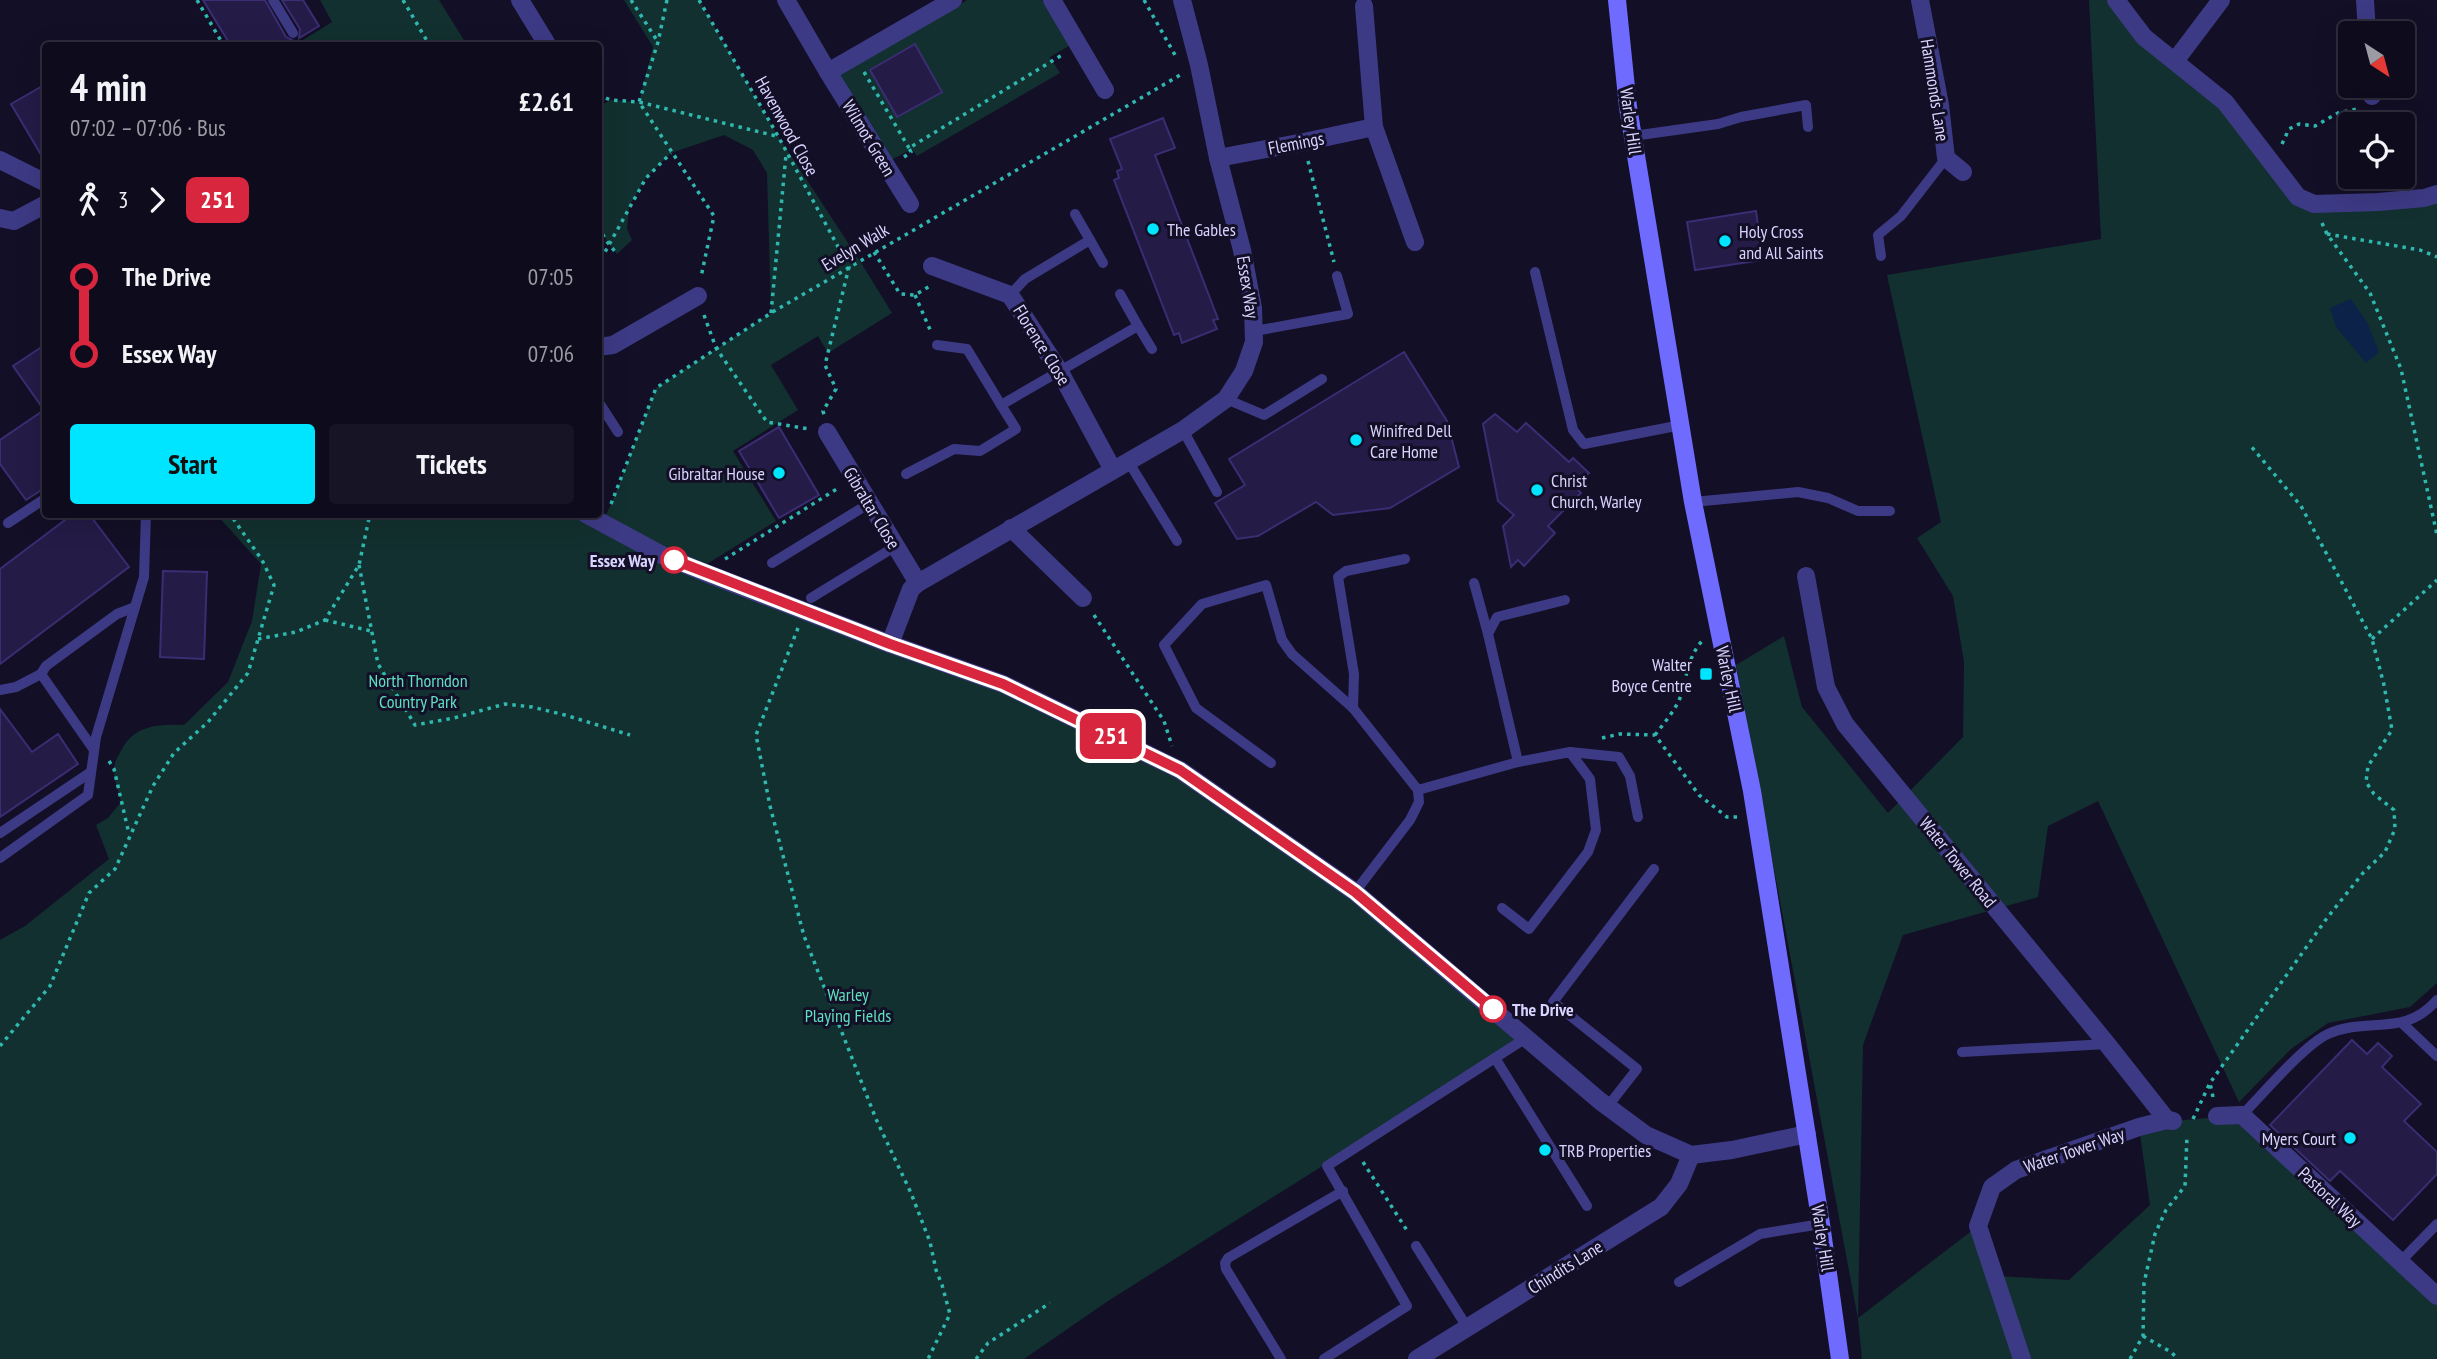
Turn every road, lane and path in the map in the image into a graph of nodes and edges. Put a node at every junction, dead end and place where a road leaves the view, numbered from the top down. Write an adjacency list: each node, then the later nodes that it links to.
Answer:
1 (197, 0): 21 (path)
2 (273, 0): 20 (lane)
3 (403, 0): 22 (path)
4 (520, 0): 23 (street)
5 (631, 0): 24 (path)
6 (667, 0): 24 (path)
7 (699, 0): 36 (path, Havenwood Close)
8 (786, 0): 29 (street, Wilmot Green)
9 (953, 0): 26 (street)
10 (1052, 0): 25 (street)
11 (1144, 0): 28 (path)
12 (1182, 0): 28 (street, Essex Way)
13 (1617, 0): 37 (main road, Warley Hill)
14 (1920, 0): 43 (street, Hammonds Lane)
15 (2116, 0): 27 (street)
16 (2221, 0): 27 (street)
17 (2365, 0): 19 (street)
18 (1364, 6): 34 (street)
19 (2366, 21)
20 (293, 33)
21 (222, 42)
22 (428, 42)
23 (546, 42)
24 (658, 42): 32 (path)
25 (1079, 45): 30 (street); 39 (path)
26 (855, 57): 29 (street); 39 (path)
27 (2175, 61): 48 (street)
28 (1192, 69): 42 (street, Essex Way); 57 (path, Evelyn Walk)
29 (828, 72): 45 (street, Wilmot Green)
30 (1105, 90)
31 (602, 97): 32 (path)
32 (639, 102): 36 (path); 41 (path)
33 (2346, 110): 40 (path)
34 (1374, 127): 38 (street, Flemings); 55 (street)
35 (1808, 127): 37 (lane)
36 (778, 136): 64 (path, Havenwood Close); 72 (path)
37 (1633, 136): 84 (main road, Warley Hill)
38 (1304, 142): 42 (street, Flemings); 67 (path)
39 (909, 148): 45 (path)
40 (2279, 149)
41 (671, 153): 56 (path); 71 (path)
42 (1218, 158): 74 (street, Essex Way)
43 (1946, 158): 46 (street, Hammonds Lane); 60 (lane)
44 (0, 160): 47 (street)
45 (886, 167): 49 (street, Wilmot Green)
46 (1963, 173)
47 (42, 181)
48 (2437, 194)
49 (910, 204)
50 (42, 206): 52 (street)
51 (1075, 214): 54 (lane)
52 (0, 218)
53 (602, 233): 56 (path)
54 (1090, 240): 62 (lane); 70 (lane)
55 (1415, 242)
56 (608, 243): 58 (path); 59 (path)
57 (874, 252): 64 (path, Evelyn Walk); 69 (path)
58 (602, 253)
59 (617, 254)
60 (1881, 256)
61 (2437, 257): 104 (path)
62 (1103, 263)
63 (932, 266): 65 (street, Florence Close)
64 (849, 267): 72 (path, Evelyn Walk); 87 (path)
65 (951, 272): 69 (path); 70 (street, Florence Close)
66 (1535, 272): 84 (lane)
67 (1337, 276): 74 (lane)
68 (1120, 294): 73 (lane)
69 (915, 295): 75 (path)
70 (1010, 295): 79 (street, Florence Close)
71 (698, 296): 76 (street); 77 (path)
72 (771, 313): 77 (path, Evelyn Walk)
73 (1138, 326): 78 (lane); 79 (lane)
74 (1255, 331): 81 (street, Essex Way)
75 (937, 345): 82 (lane)
76 (602, 346)
77 (716, 348): 87 (path); 96 (path, Evelyn Walk)
78 (1152, 349)
79 (1060, 372): 82 (lane); 89 (street, Florence Close)
80 (1322, 379): 81 (lane)
81 (1226, 399): 85 (street, Essex Way)
82 (1001, 405): 90 (lane)
83 (602, 407): 86 (lane)
84 (1681, 425): 94 (main road, Warley Hill)
85 (1183, 430): 89 (street, Essex Way); 92 (lane)
86 (618, 432)
87 (827, 432): 91 (street, Gibraltar Close)
88 (2250, 445): 124 (path)
89 (1120, 465): 103 (street, Essex Way); 105 (lane)
90 (906, 474)
91 (854, 478): 95 (street, Gibraltar Close); 110 (path)
92 (1217, 492)
93 (42, 501): 102 (lane)
94 (1693, 502): 97 (lane); 120 (main road, Warley Hill)
95 (870, 503): 106 (street, Gibraltar Close); 108 (lane)
96 (602, 511)
97 (1890, 511)
98 (146, 518): 118 (lane)
99 (233, 518): 123 (path)
100 (369, 518): 109 (path)
101 (594, 519): 110 (street)
102 (8, 523)
103 (1011, 528): 113 (street, Essex Way); 115 (street)
104 (2437, 536)
105 (1177, 541)
106 (896, 546): 113 (street, Gibraltar Close); 117 (lane)
107 (1405, 559): 128 (lane)
108 (772, 563)
109 (359, 565): 119 (path); 121 (path)
110 (704, 572): 117 (street)
111 (1805, 576): 151 (street, Water Tower Road)
112 (2437, 580): 124 (path)
113 (918, 583): 125 (street)
114 (1474, 583): 122 (lane)
115 (1083, 598): 137 (path)
116 (1565, 600): 122 (lane)
117 (808, 604): 125 (street); 175 (path)
118 (135, 607): 126 (lane); 131 (lane)
119 (324, 620): 121 (path); 123 (path)
120 (1719, 629): 130 (path); 141 (main road, Warley Hill)
121 (371, 631): 129 (path)
122 (1488, 634): 135 (lane)
123 (257, 639): 143 (path)
124 (2371, 639): 156 (path)
125 (890, 644): 137 (street)
126 (41, 674): 127 (lane); 133 (lane)
127 (0, 690)
128 (1353, 708): 136 (lane); 139 (lane)
129 (630, 735)
130 (1655, 735): 132 (path); 141 (path)
131 (96, 737): 133 (lane); 143 (path)
132 (1598, 739)
133 (94, 750): 138 (lane)
134 (1570, 752): 135 (lane); 140 (lane); 147 (lane)
135 (1518, 762): 139 (lane)
136 (1271, 763)
137 (1180, 770): 146 (street)
138 (91, 772): 142 (lane); 144 (lane)
139 (1418, 790): 146 (lane)
140 (1638, 817)
141 (1756, 817): 161 (main road, Warley Hill)
142 (0, 833)
143 (130, 836): 152 (path)
144 (0, 858)
145 (1654, 869): 157 (lane)
146 (1355, 892): 150 (street)
147 (1502, 908)
148 (2437, 1000): 149 (lane)
149 (2402, 1023): 154 (lane); 158 (lane)
150 (1527, 1038): 155 (lane); 157 (street)
151 (2107, 1044): 153 (lane); 160 (street, Water Tower Road)
152 (0, 1046)
153 (1962, 1052)
154 (2437, 1056)
155 (1495, 1058): 162 (lane); 165 (lane)
156 (2210, 1083): 159 (path); 174 (path)
157 (1608, 1105): 163 (street)
158 (2242, 1115): 159 (street); 169 (street, Pastoral Way)
159 (2217, 1116)
160 (2170, 1120): 181 (street, Water Tower Way)
161 (1807, 1134): 163 (street); 166 (main road, Warley Hill)
162 (1354, 1148): 164 (lane); 168 (path)
163 (1691, 1155): 173 (street, Chindits Lane)
164 (1343, 1191): 177 (lane); 178 (lane)
165 (1587, 1206)
166 (1821, 1224): 170 (lane); 180 (main road, Warley Hill)
167 (2437, 1224): 169 (lane)
168 (1416, 1246): 173 (lane)
169 (2400, 1262): 171 (street, Pastoral Way)
170 (1679, 1282)
171 (2437, 1296)
172 (1051, 1303): 176 (path)
173 (1467, 1327): 179 (street, Chindits Lane)
174 (2143, 1336): 182 (path); 183 (path)
175 (927, 1359)
176 (976, 1359)
177 (1281, 1359)
178 (1324, 1359)
179 (1417, 1359)
180 (1840, 1359)
181 (2022, 1359)
182 (2130, 1359)
183 (2178, 1359)

